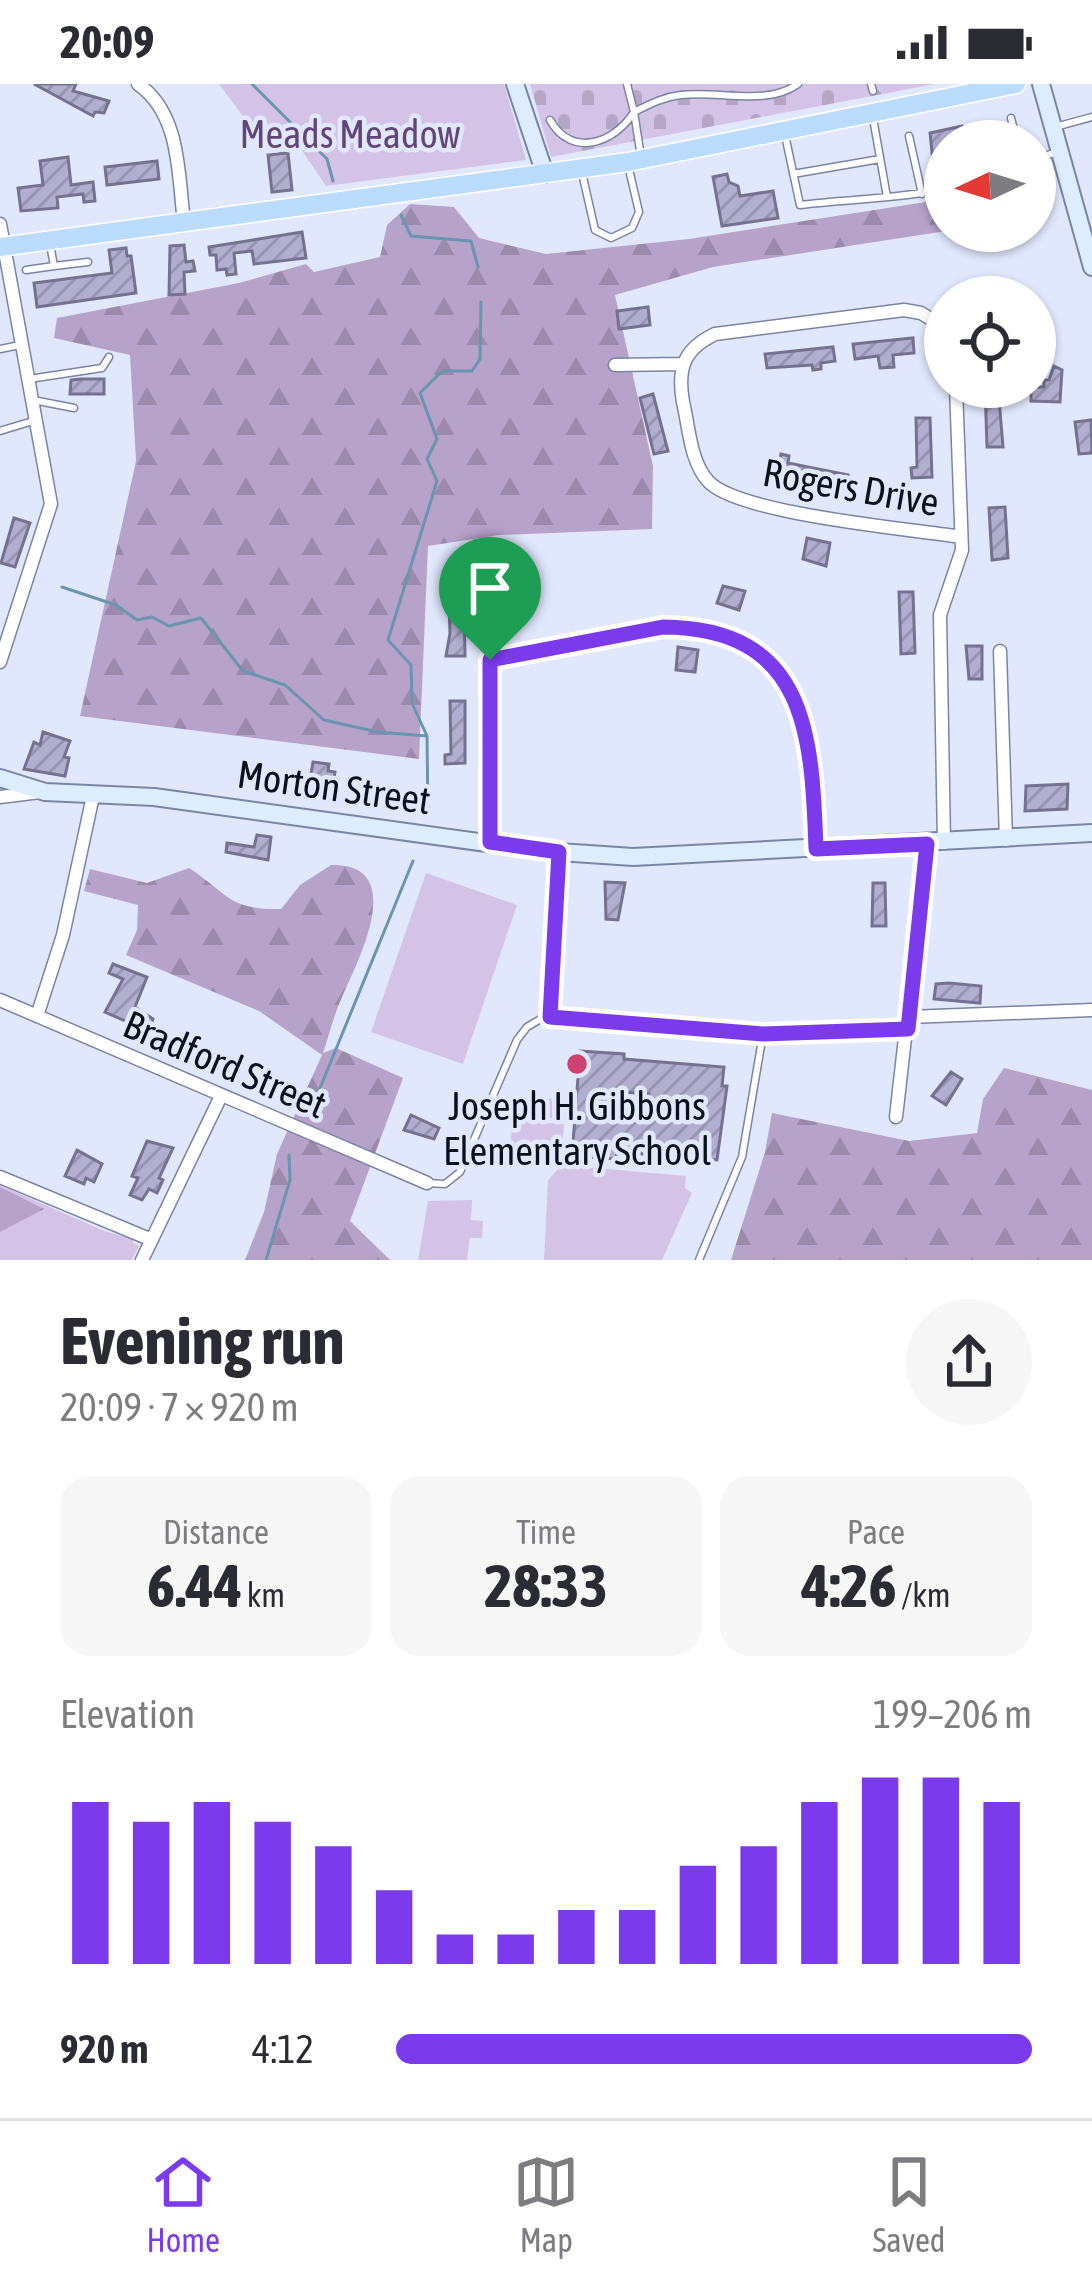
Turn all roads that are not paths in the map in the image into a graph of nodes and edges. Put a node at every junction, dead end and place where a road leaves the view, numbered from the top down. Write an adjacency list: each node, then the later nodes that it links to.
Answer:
1 (137, 84): 24 (street)
2 (515, 84): 21 (street)
3 (628, 84): 7 (lane)
4 (798, 84): 7 (lane)
5 (1016, 84): 8 (main road)
6 (1041, 84): 11 (street)
7 (634, 112): 10 (lane); 18 (lane)
8 (873, 114): 13 (main road); 17 (lane)
9 (1092, 117): 12 (lane)
10 (550, 120)
11 (1050, 120)
12 (1056, 127)
13 (785, 131): 18 (main road); 20 (lane)
14 (909, 136): 22 (lane)
15 (1056, 144): 16 (street)
16 (1058, 152): 30 (street)
17 (880, 159): 20 (lane); 23 (lane)
18 (634, 161): 19 (main road); 19 (lane)
19 (582, 170): 21 (main road)
20 (793, 174): 23 (lane)
21 (544, 175): 24 (main road)
22 (922, 194): 23 (lane)
23 (887, 197)
24 (184, 222): 26 (main road)
25 (0, 224): 27 (street)
26 (50, 240): 27 (main road); 29 (lane)
27 (2, 246): 33 (street)
28 (88, 262): 29 (lane)
29 (54, 266): 31 (lane)
30 (1092, 267)
31 (26, 270)
32 (924, 315): 36 (street)
33 (22, 345): 34 (lane); 38 (street)
34 (0, 349)
35 (109, 357): 38 (lane)
36 (682, 364): 37 (street); 44 (street, Rogers Drive)
37 (615, 365)
38 (29, 379): 39 (street)
39 (32, 400): 40 (lane); 42 (street)
40 (74, 408)
41 (957, 408): 44 (street, Rogers Drive)
42 (36, 421): 43 (lane); 48 (street)
43 (0, 431)
44 (962, 537): 56 (street, Rogers Drive)
45 (506, 552): 47 (street)
46 (1000, 651): 54 (street)
47 (490, 660): 55 (street); 57 (street)
48 (0, 662)
49 (0, 778): 50 (street, Morton Street)
50 (45, 791): 51 (street, Morton Street); 52 (street)
51 (93, 796): 55 (street, Morton Street); 61 (street)
52 (0, 797)
53 (1092, 833): 54 (street, Morton Street)
54 (1006, 840): 56 (street, Morton Street)
55 (490, 842): 58 (street, Morton Street)
56 (936, 843): 57 (street, Morton Street); 63 (street, Rogers Drive)
57 (816, 849): 58 (street, Morton Street)
58 (559, 852): 62 (lane)
59 (0, 1000): 61 (street, Bradford Street)
60 (1092, 1010): 63 (street)
61 (37, 1016): 65 (street, Bradford Street)
62 (550, 1017): 64 (lane); 68 (lane)
63 (909, 1023): 64 (lane); 66 (street, Rogers Drive)
64 (763, 1034): 71 (lane)
65 (221, 1096): 68 (street, Bradford Street); 69 (street)
66 (896, 1117)
67 (0, 1177): 69 (street)
68 (427, 1183)
69 (152, 1240): 70 (street)
70 (142, 1260)
71 (699, 1260)

